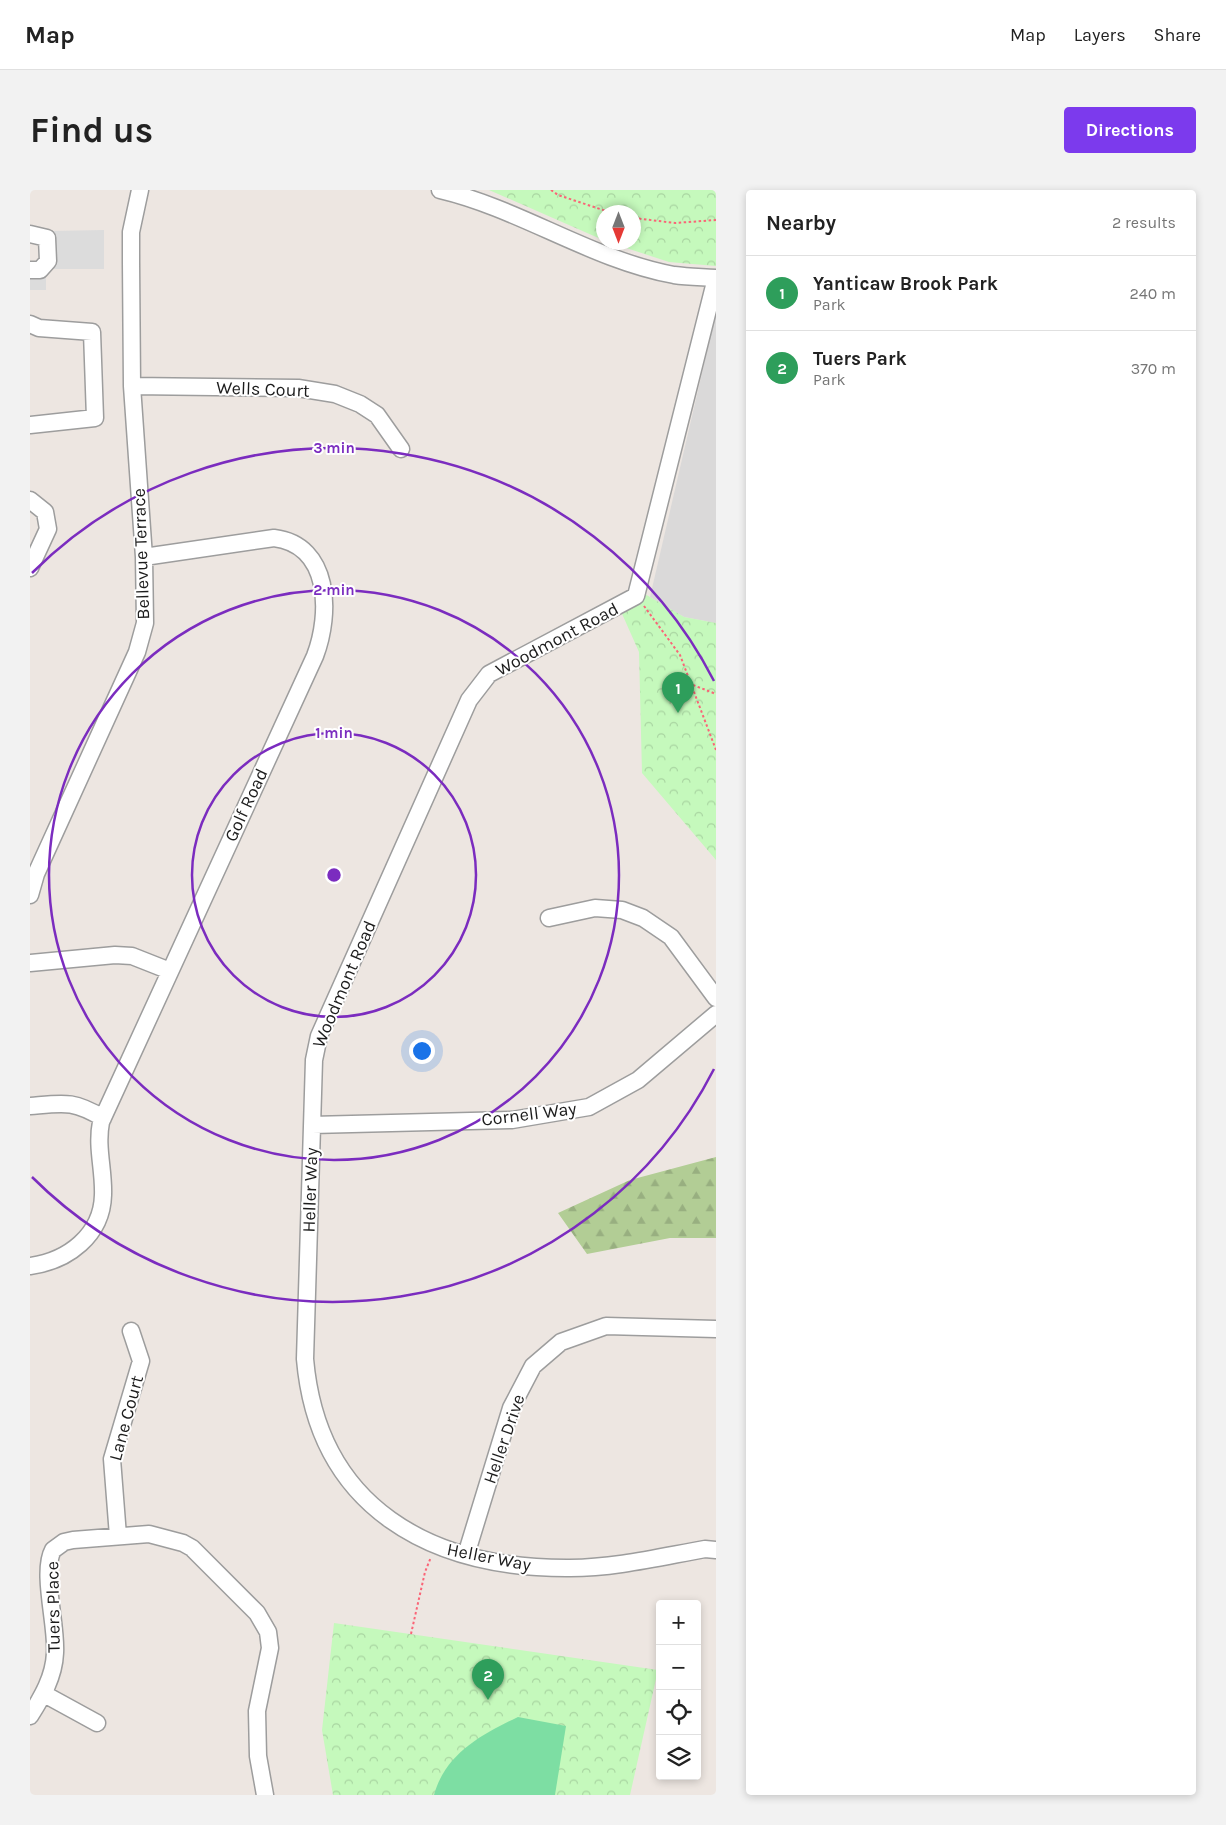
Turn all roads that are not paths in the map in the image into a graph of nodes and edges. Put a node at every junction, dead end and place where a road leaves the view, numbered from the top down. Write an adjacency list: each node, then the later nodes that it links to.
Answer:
1 (140, 190): 10 (street, Bellevue Terrace)
2 (440, 190): 3 (street)
3 (457, 191): 8 (street)
4 (30, 234): 5 (street)
5 (47, 238): 6 (street); 7 (street)
6 (30, 240)
7 (30, 270)
8 (716, 278): 24 (street, Woodmont Road)
9 (30, 324): 11 (street)
10 (132, 386): 12 (street, Wells Court); 14 (street, Bellevue Terrace)
11 (30, 426)
12 (401, 449)
13 (30, 500): 15 (street)
14 (144, 557): 16 (street, Bellevue Terrace); 19 (street, Golf Road)
15 (30, 568)
16 (30, 895)
17 (549, 918): 20 (street)
18 (30, 963): 19 (street)
19 (170, 971): 23 (street, Golf Road)
20 (716, 998)
21 (716, 1014): 24 (street, Cornell Way)
22 (30, 1106): 23 (street)
23 (103, 1118): 25 (street, Golf Road)
24 (312, 1126): 30 (street, Heller Way)
25 (30, 1266)
26 (716, 1330): 30 (street, Heller Drive)
27 (131, 1331): 28 (street, Lane Court)
28 (118, 1536): 31 (street, Tuers Place); 34 (street, Tuers Place)
29 (716, 1550): 30 (street, Heller Way)
30 (466, 1555)
31 (44, 1694): 32 (street, Tuers Place); 33 (street)
32 (30, 1716)
33 (97, 1723)
34 (265, 1795)

